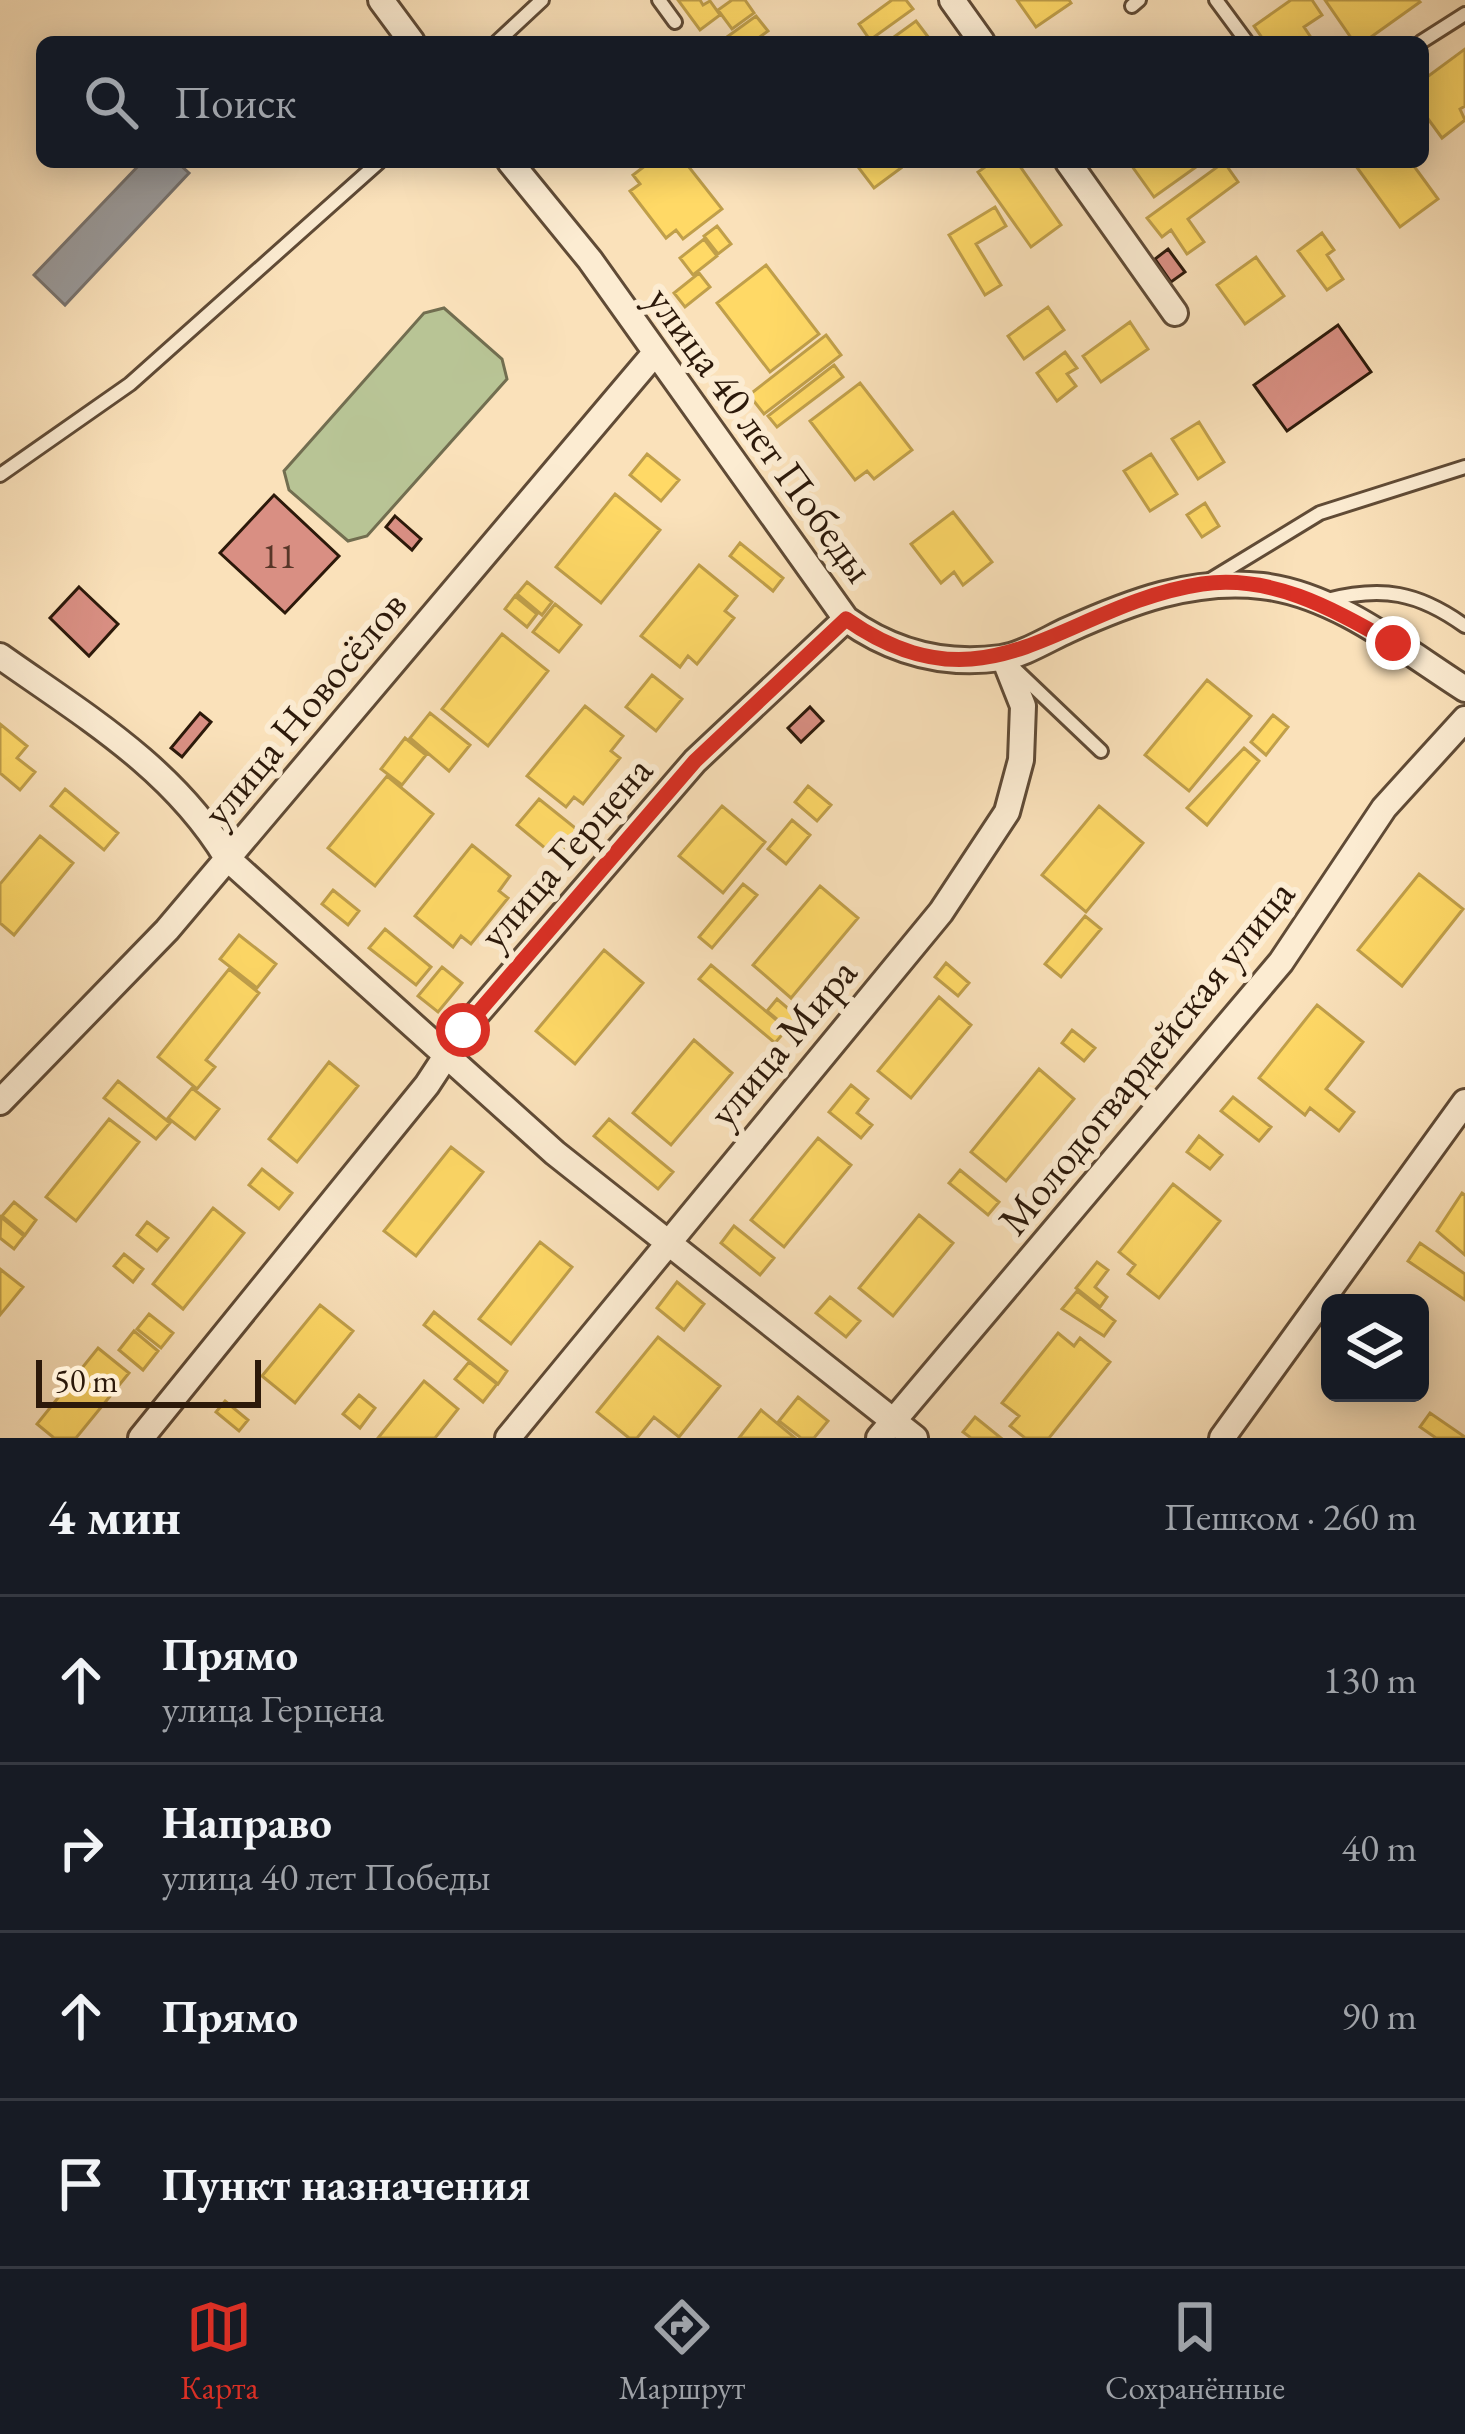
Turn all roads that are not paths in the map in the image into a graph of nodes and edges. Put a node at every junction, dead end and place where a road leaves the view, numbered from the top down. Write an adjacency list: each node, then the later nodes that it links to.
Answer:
1 (381, 0): 8 (street)
2 (542, 0): 9 (lane)
3 (658, 0): 7 (lane)
4 (952, 0): 10 (street)
5 (1216, 0): 11 (lane)
6 (1465, 14): 12 (lane)
7 (675, 22)
8 (408, 36)
9 (503, 36)
10 (978, 36)
11 (1243, 36)
12 (1429, 36)
13 (372, 168): 19 (lane)
14 (515, 168): 17 (street, улица 40 лет Победы)
15 (1071, 168): 16 (street)
16 (1175, 313)
17 (655, 353): 22 (street, улица 40 лет Победы); 29 (street, улица Новосёлов)
18 (1465, 467): 20 (lane)
19 (0, 475)
20 (1204, 584): 21 (street); 25 (street)
21 (1320, 602): 23 (lane); 26 (street)
22 (846, 619): 25 (street, улица 40 лет Победы); 30 (street, улица Герцена)
23 (1465, 626)
24 (0, 656): 29 (street)
25 (1004, 658): 28 (lane); 33 (street, улица Мира)
26 (1465, 688)
27 (1465, 719): 34 (street, Молодогвардейская улица)
28 (1101, 751)
29 (227, 858): 30 (street); 31 (street, улица Новосёлов)
30 (446, 1057): 33 (street); 35 (street, улица Герцена)
31 (0, 1102)
32 (1465, 1102): 38 (street)
33 (669, 1239): 34 (street); 36 (street, улица Мира)
34 (886, 1429): 37 (street)
35 (141, 1438)
36 (508, 1438)
37 (915, 1438)
38 (1222, 1438)

